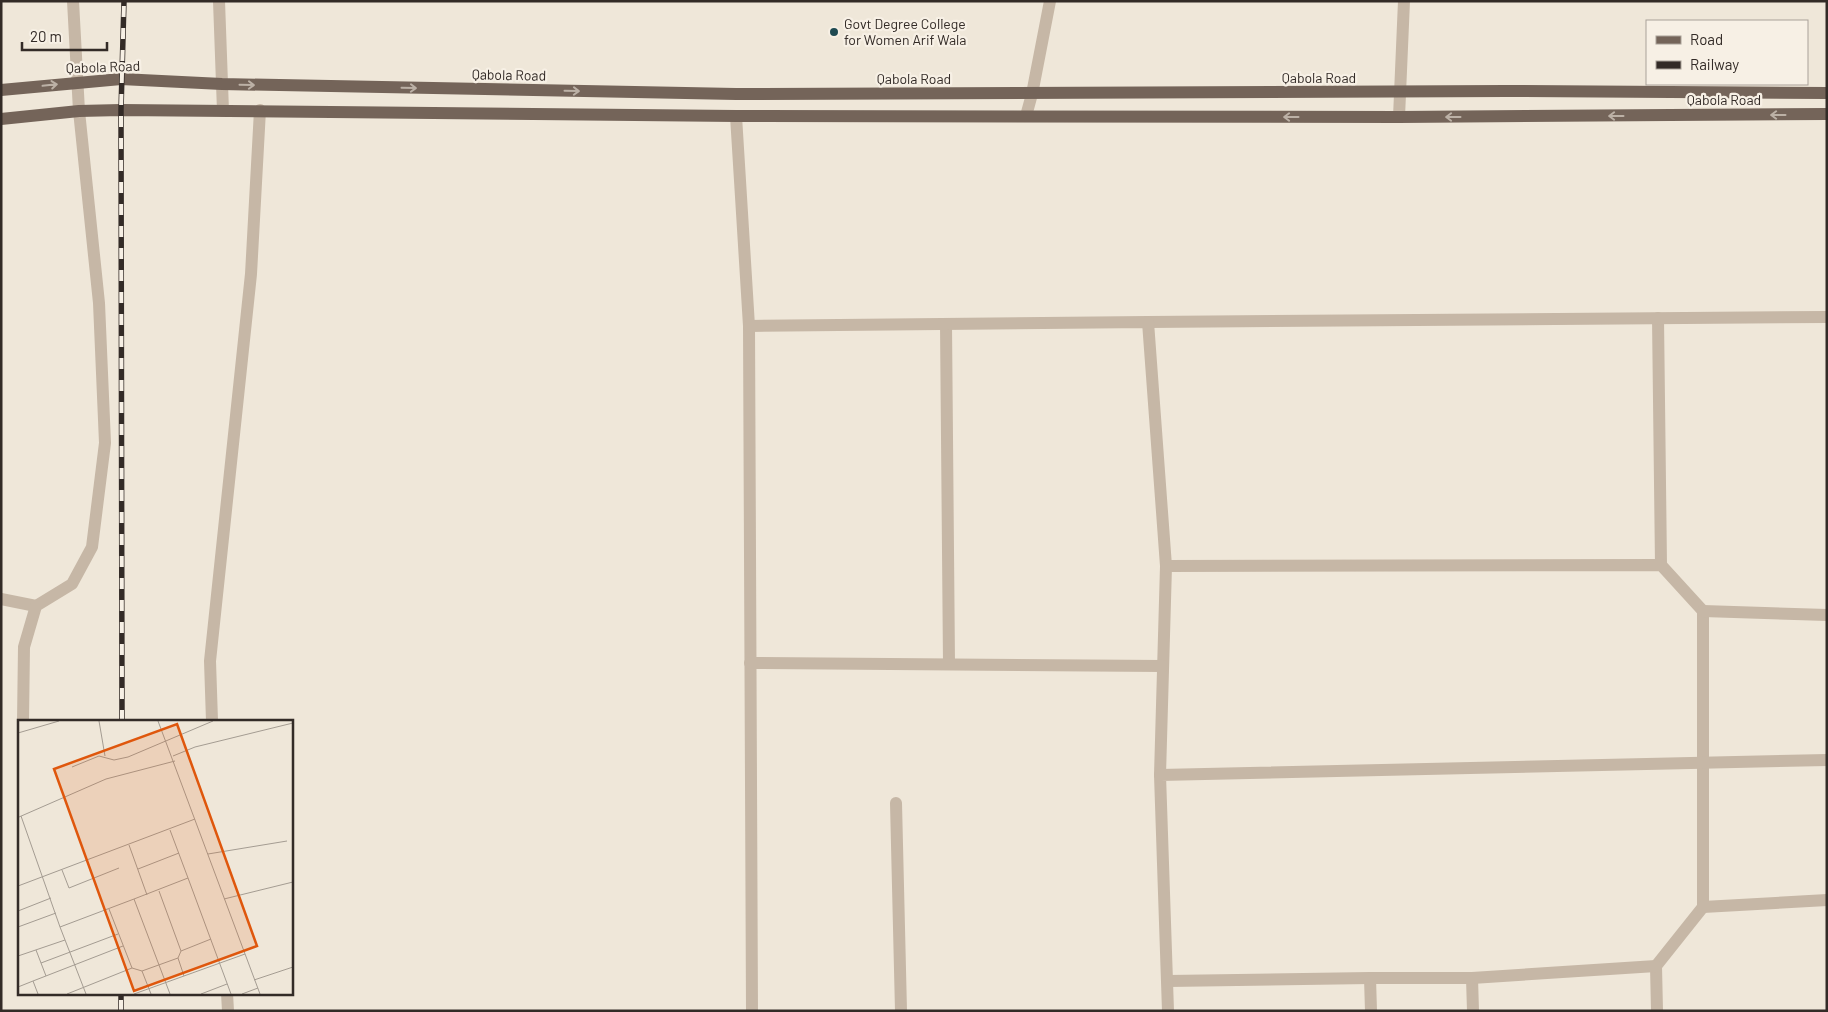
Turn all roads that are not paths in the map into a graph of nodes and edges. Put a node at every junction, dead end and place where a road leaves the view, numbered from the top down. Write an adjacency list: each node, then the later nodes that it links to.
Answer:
1 (73, 1): 5 (street)
2 (219, 1): 6 (street)
3 (1050, 1): 9 (street)
4 (1404, 1): 8 (street)
5 (78, 82): 6 (main road, Qabola Road); 7 (main road, Qabola Road, one-way to 5); 11 (street)
6 (222, 84): 9 (main road, Qabola Road, one-way to 9); 13 (street)
7 (1, 90)
8 (1399, 92): 9 (main road, Qabola Road); 10 (main road, Qabola Road); 17 (street)
9 (1032, 94): 16 (street)
10 (1827, 94)
11 (79, 110): 13 (main road, Qabola Road); 18 (main road, Qabola Road); 27 (street)
12 (260, 110): 13 (main road, Qabola Road); 15 (main road, Qabola Road); 34 (street)
13 (223, 111)
14 (1827, 114): 17 (main road, Qabola Road, one-way to 17)
15 (736, 116): 16 (main road, Qabola Road); 23 (street)
16 (1026, 116): 17 (main road, Qabola Road, one-way to 16)
17 (1399, 117)
18 (1, 119)
19 (1827, 317): 20 (street)
20 (1658, 318): 21 (street); 24 (street)
21 (1148, 322): 22 (street); 25 (street)
22 (946, 324): 23 (street); 31 (street)
23 (749, 326): 30 (street)
24 (1662, 565): 25 (street); 28 (street)
25 (1166, 566): 32 (street)
26 (1, 599): 27 (street)
27 (36, 606): 33 (street)
28 (1703, 611): 29 (street); 36 (street)
29 (1827, 615)
30 (750, 663): 31 (street); 47 (street)
31 (949, 664): 32 (street)
32 (1163, 666): 37 (street)
33 (23, 720)
34 (212, 720)
35 (1827, 760): 36 (street)
36 (1703, 761): 37 (street); 40 (street)
37 (1160, 775): 44 (street)
38 (896, 803): 48 (street)
39 (1827, 900): 40 (street)
40 (1703, 907): 41 (street)
41 (1656, 966): 43 (street); 52 (street)
42 (1370, 978): 43 (street); 44 (street); 50 (street)
43 (1472, 978): 51 (street)
44 (1168, 980): 49 (street)
45 (227, 994): 46 (street)
46 (228, 1011)
47 (752, 1011)
48 (901, 1011)
49 (1168, 1011)
50 (1371, 1011)
51 (1473, 1011)
52 (1658, 1011)

